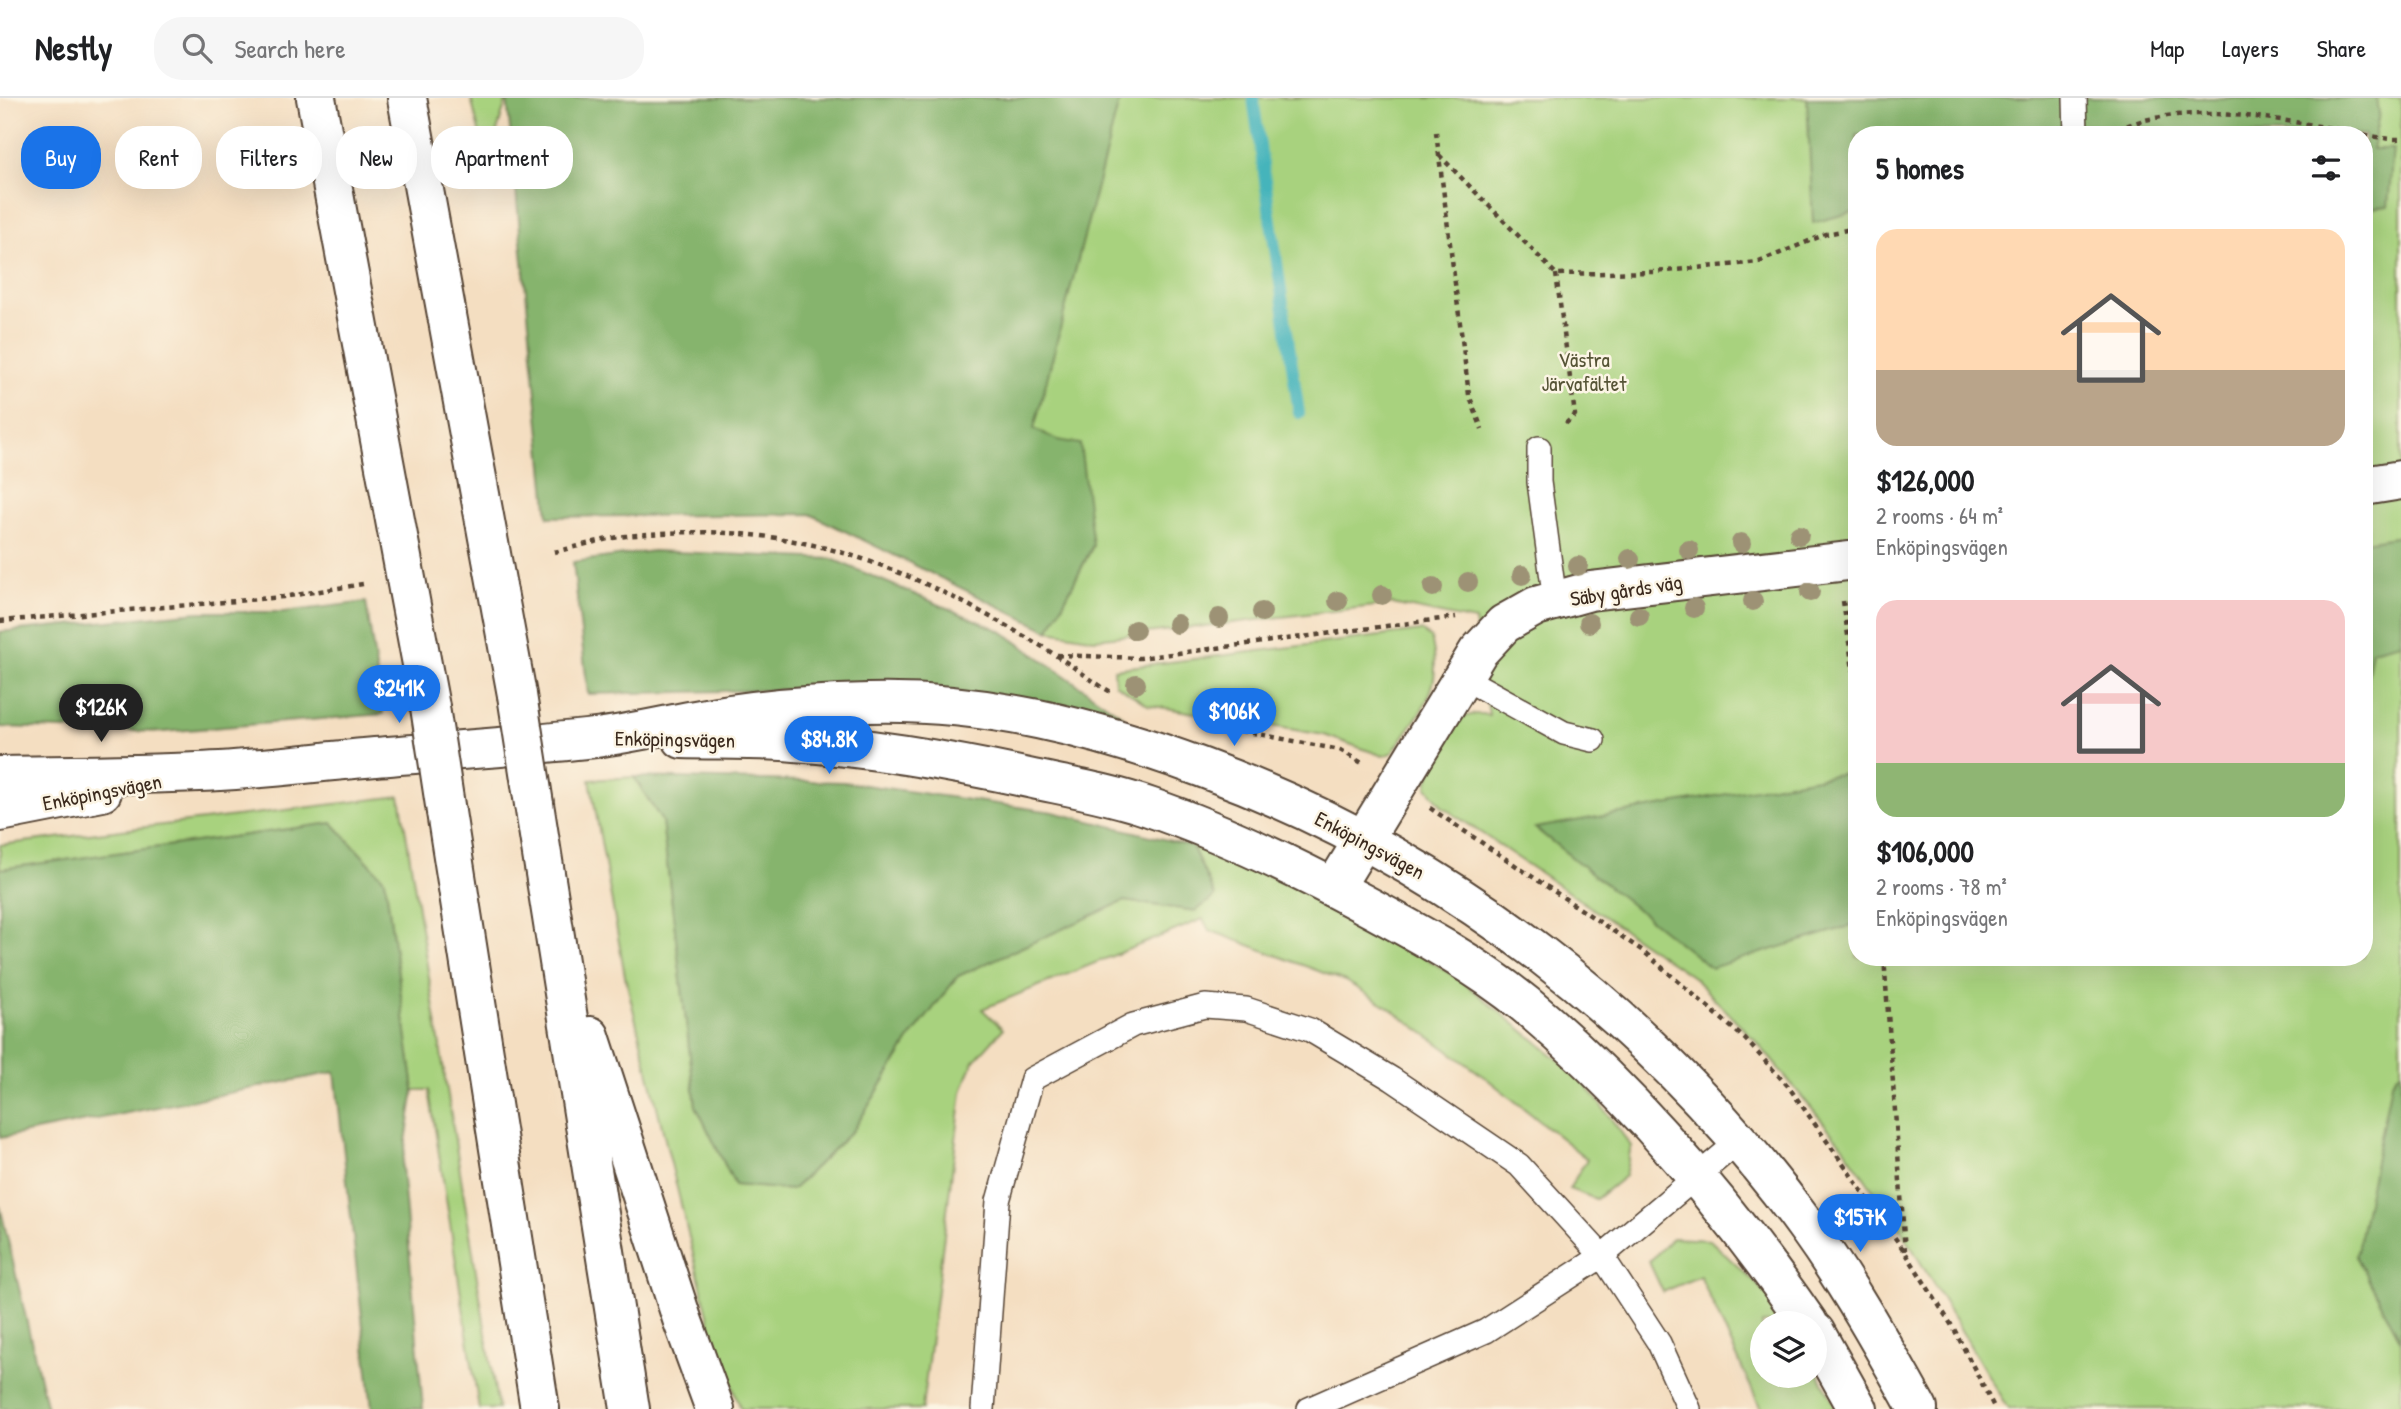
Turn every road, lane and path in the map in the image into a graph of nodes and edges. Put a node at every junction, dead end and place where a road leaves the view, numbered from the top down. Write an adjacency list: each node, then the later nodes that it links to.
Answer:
1 (316, 98): 44 (main road, bridge)
2 (407, 98): 36 (main road, bridge)
3 (2075, 98): 4 (lane)
4 (2076, 126)
5 (2120, 126): 6 (path)
6 (2323, 126)
7 (1436, 132): 10 (path)
8 (2373, 134): 9 (path)
9 (2401, 139)
10 (1439, 155): 12 (path); 13 (path)
11 (1848, 230): 12 (path)
12 (1556, 274): 14 (path)
13 (1482, 429)
14 (1539, 448): 20 (lane)
15 (2401, 480): 16 (main road)
16 (2373, 485)
17 (554, 552): 23 (path)
18 (1847, 561): 20 (main road, Säby gårds väg)
19 (363, 584): 22 (path)
20 (1555, 601): 24 (main road, Säby gårds väg)
21 (1468, 615): 23 (path)
22 (0, 621)
23 (1056, 655): 25 (path)
24 (1462, 677): 28 (lane); 34 (main road, Säby gårds väg)
25 (1112, 693)
26 (1211, 725): 29 (path)
27 (600, 737): 30 (main road, Enköpingsvägen); 34 (main road, Enköpingsvägen); 35 (main road, Enköpingsvägen)
28 (1593, 740)
29 (1370, 768)
30 (204, 772): 31 (main road, Enköpingsvägen); 33 (main road, Enköpingsvägen)
31 (0, 776)
32 (1436, 811): 40 (path)
33 (0, 812)
34 (1365, 839): 35 (main road, Säby gårds väg); 38 (main road, Enköpingsvägen)
35 (1334, 888): 39 (main road, Enköpingsvägen)
36 (553, 923): 45 (main road); 46 (main road)
37 (1885, 966): 40 (path)
38 (1739, 1141): 39 (lane); 51 (main road, Enköpingsvägen)
39 (1699, 1177): 41 (lane); 42 (main road, Enköpingsvägen)
40 (1905, 1252): 52 (path)
41 (1602, 1256): 47 (lane); 48 (lane); 49 (lane)
42 (1800, 1311)
43 (1827, 1353): 50 (main road)
44 (540, 1409)
45 (630, 1409)
46 (715, 1409)
47 (983, 1409)
48 (1309, 1409)
49 (1689, 1409)
50 (1858, 1409)
51 (1918, 1409)
52 (1995, 1409)

